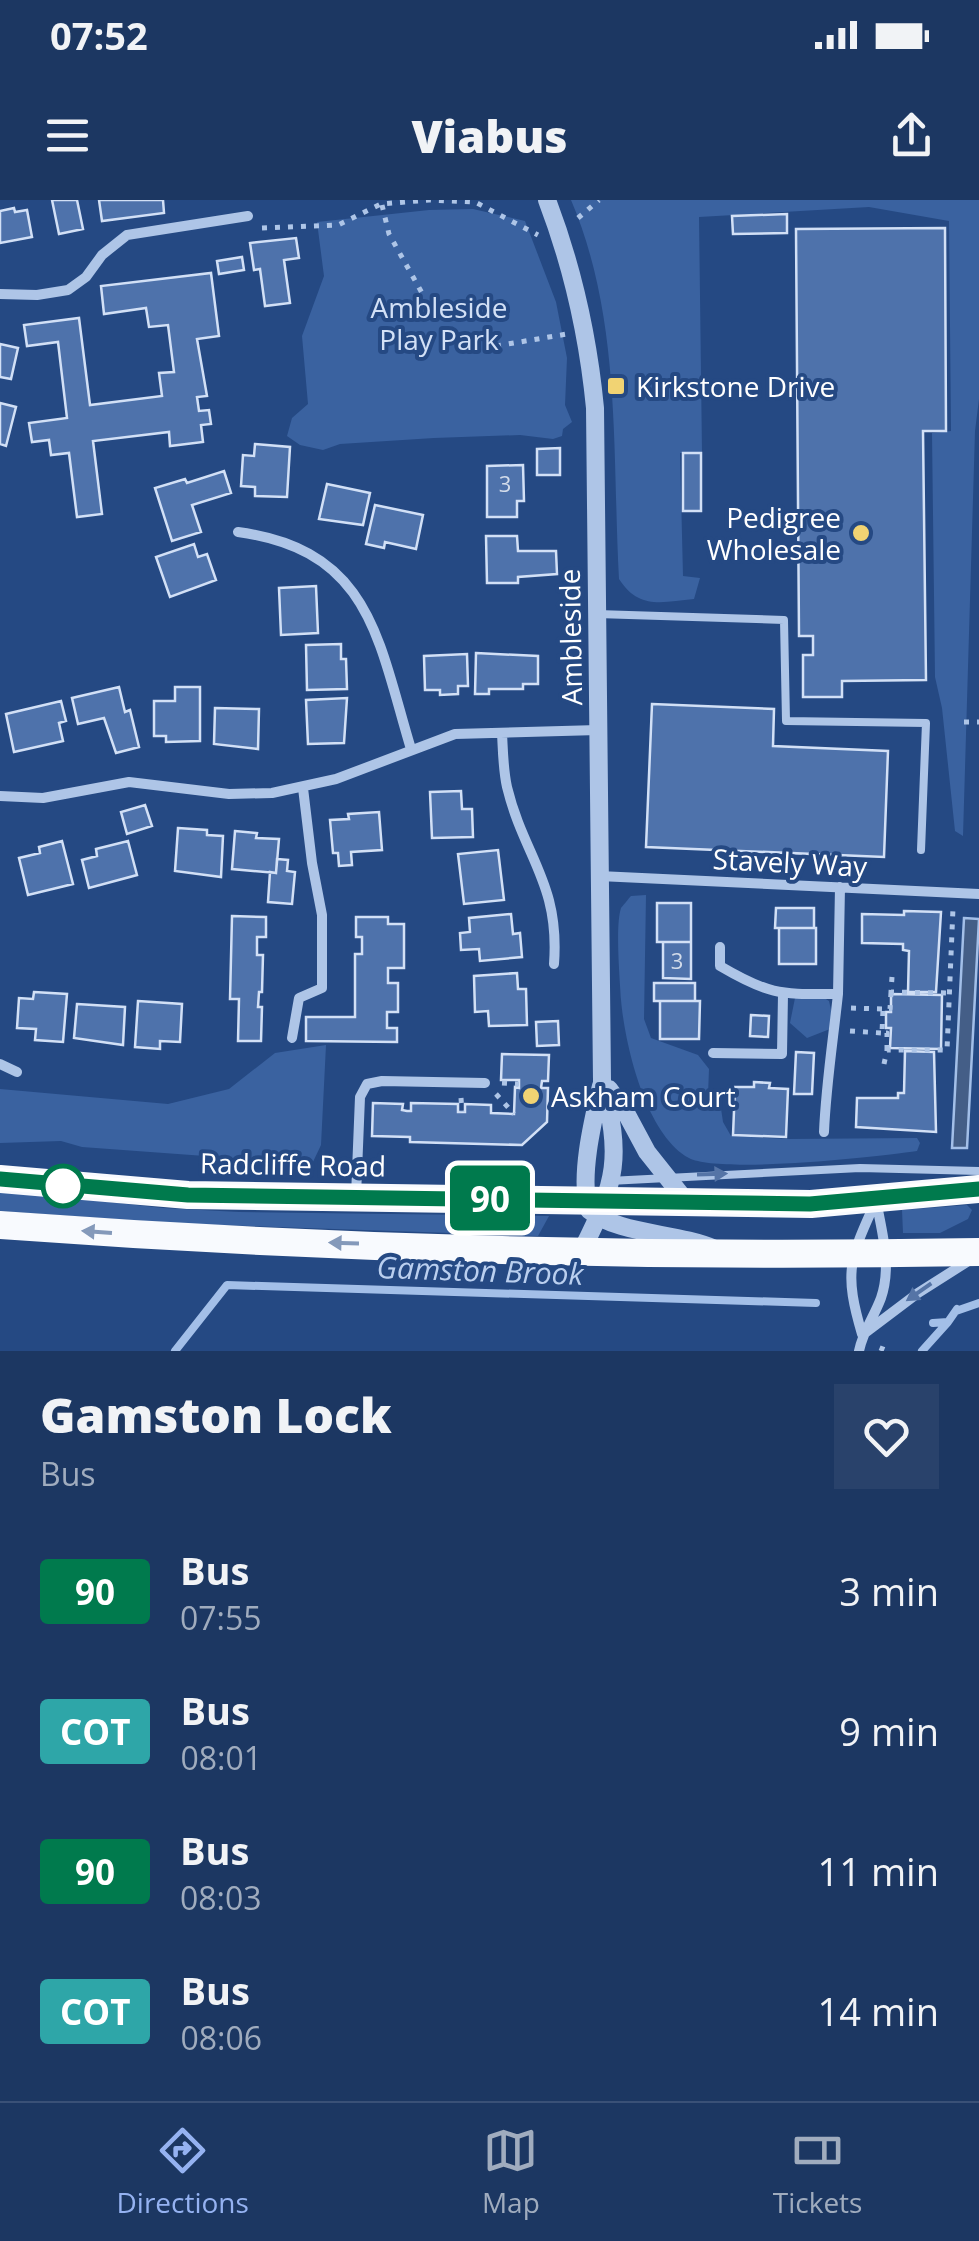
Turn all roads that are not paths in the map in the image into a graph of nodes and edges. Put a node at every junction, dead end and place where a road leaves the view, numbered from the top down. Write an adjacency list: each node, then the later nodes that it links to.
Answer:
1 (547, 200): 5 (street, Ambleside)
2 (248, 216): 3 (street)
3 (0, 294)
4 (238, 532): 8 (street)
5 (597, 614): 6 (street, Ambleside); 11 (lane)
6 (598, 730): 7 (street); 12 (street, Ambleside)
7 (502, 733): 8 (street); 16 (street)
8 (411, 749): 9 (street)
9 (304, 788): 10 (street); 19 (street)
10 (0, 796)
11 (922, 850)
12 (599, 876): 13 (street, Stavely Way); 23 (street, Ambleside)
13 (840, 887): 14 (street, Stavely Way); 18 (street)
14 (979, 894)
15 (720, 947): 17 (street)
16 (554, 964)
17 (783, 994): 18 (street); 20 (street)
18 (838, 994): 25 (street)
19 (292, 1038)
20 (713, 1053)
21 (0, 1064): 22 (street)
22 (17, 1072)
23 (602, 1081): 27 (street); 31 (street, Ambleside); 31 (street, Ambleside)
24 (485, 1083): 30 (street)
25 (824, 1132)
26 (979, 1171): 27 (lane, Radcliffe Road, one-way to 26)
27 (666, 1176): 31 (lane, Radcliffe Road); 33 (street)
28 (0, 1179): 30 (highway, Radcliffe Road)
29 (979, 1190): 32 (highway, Radcliffe Road)
30 (356, 1197): 31 (highway, Radcliffe Road)
31 (600, 1199): 33 (highway, Radcliffe Road); 35 (street, Ambleside); 36 (street)
32 (876, 1200): 33 (highway, Radcliffe Road); 37 (street); 38 (street)
33 (686, 1201)
34 (0, 1225): 35 (highway, one-way to 34)
35 (582, 1250): 36 (highway)
36 (722, 1252): 38 (highway)
37 (886, 1252): 38 (highway); 39 (highway); 40 (street)
38 (852, 1253): 40 (street)
39 (979, 1253): 40 (street, one-way to 40)
40 (862, 1335): 41 (street)
41 (860, 1351)

